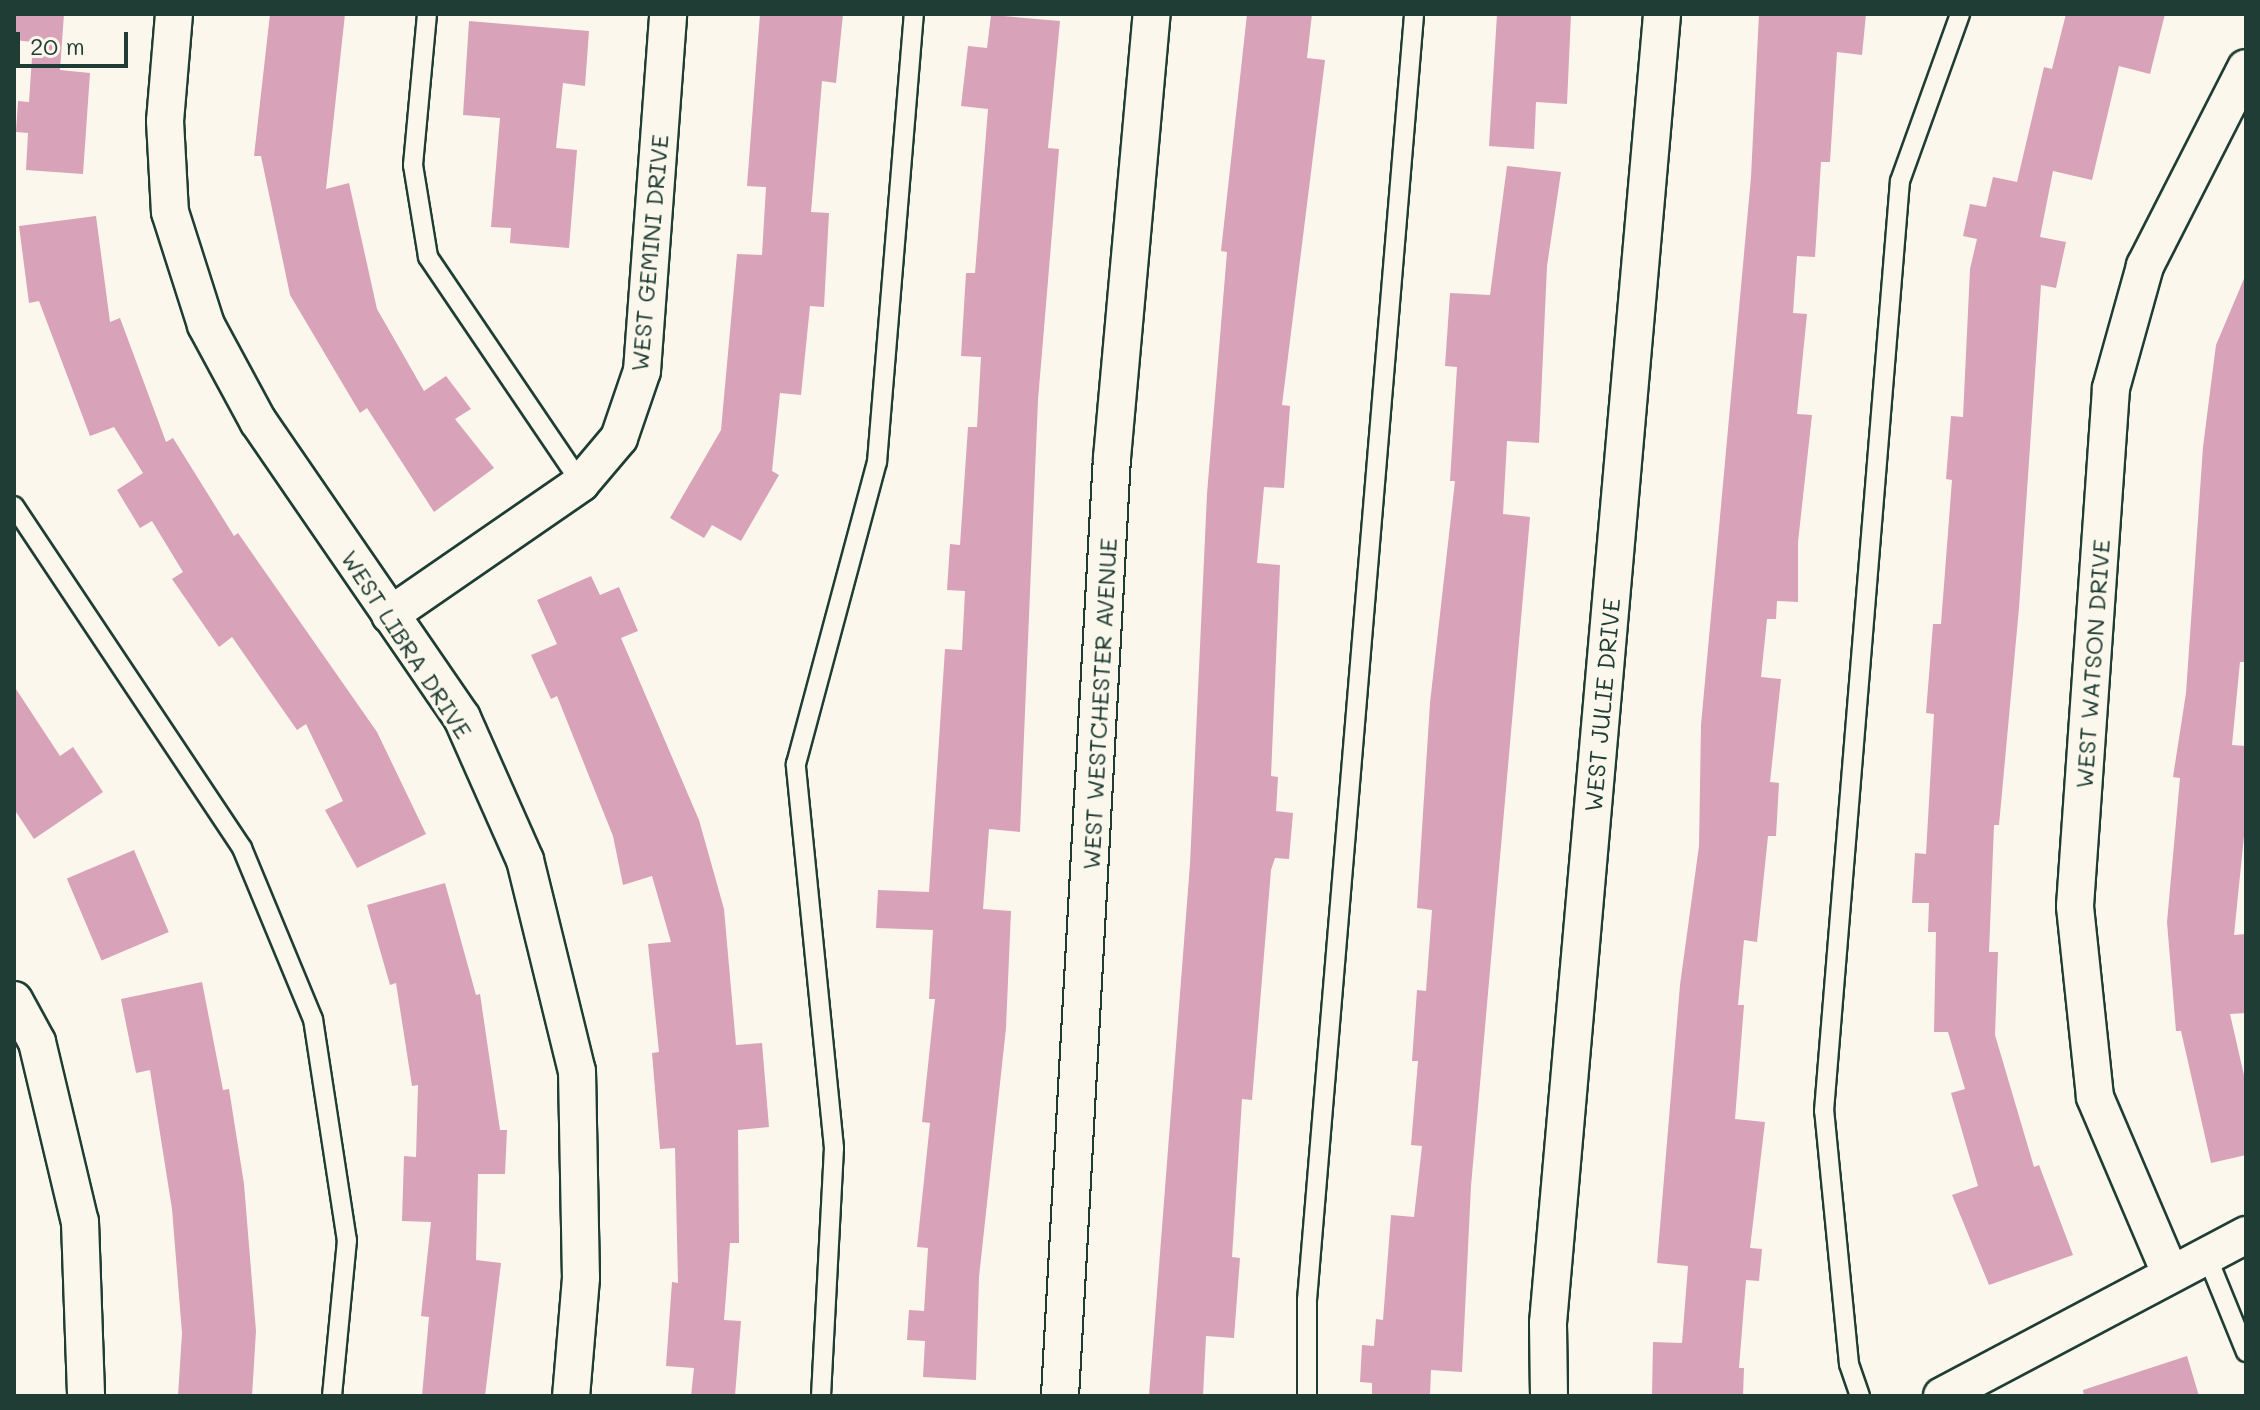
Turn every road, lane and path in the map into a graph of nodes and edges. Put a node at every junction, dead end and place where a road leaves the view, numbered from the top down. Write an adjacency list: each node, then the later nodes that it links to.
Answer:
1 (174, 14): 12 (street, WEST LIBRA DRIVE)
2 (427, 14): 10 (lane)
3 (668, 14): 10 (street, WEST GEMINI DRIVE)
4 (914, 14): 22 (lane)
5 (1152, 14): 23 (street, WEST WESTCHESTER AVENUE)
6 (1414, 14): 24 (lane)
7 (1662, 14): 25 (street, WEST JULIE DRIVE)
8 (1960, 14): 26 (lane)
9 (2246, 68): 16 (street, WEST WATSON DRIVE)
10 (581, 483): 12 (street, WEST GEMINI DRIVE)
11 (14, 506): 20 (lane)
12 (390, 615): 21 (street, WEST LIBRA DRIVE)
13 (14, 1000): 19 (street)
14 (2246, 1235): 15 (street)
15 (2206, 1254): 16 (street); 17 (lane)
16 (2170, 1273): 18 (street)
17 (2246, 1352)
18 (1993, 1384): 27 (street)
19 (86, 1396)
20 (332, 1396)
21 (571, 1396)
22 (821, 1396)
23 (1060, 1396)
24 (1307, 1396)
25 (1549, 1396)
26 (1860, 1396)
27 (1942, 1396)

